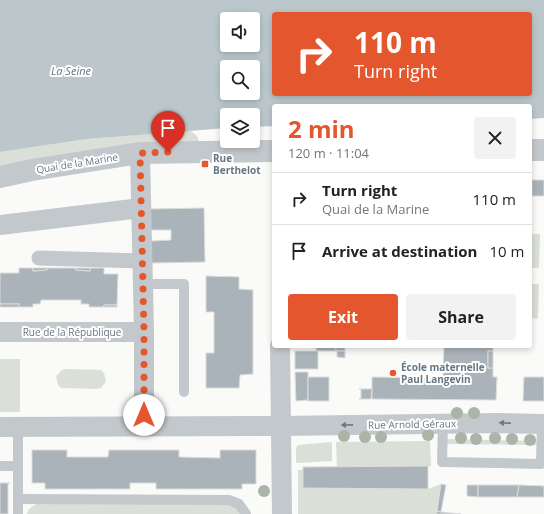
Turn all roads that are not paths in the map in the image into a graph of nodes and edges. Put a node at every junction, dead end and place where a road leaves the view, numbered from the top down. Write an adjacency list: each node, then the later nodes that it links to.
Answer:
1 (272, 150): 4 (street, Quai de la Marine)
2 (532, 150): 3 (street)
3 (544, 150)
4 (140, 153): 5 (street, Quai de la Marine); 6 (street)
5 (0, 177)
6 (141, 208): 7 (street); 9 (street)
7 (0, 225)
8 (39, 258): 9 (street)
9 (142, 261): 10 (street)
10 (143, 284): 12 (street); 14 (lane)
11 (0, 332): 12 (street, Rue de la République)
12 (144, 332): 17 (street)
13 (280, 348): 18 (street)
14 (184, 392)
15 (443, 424): 16 (street, Rue Arnold Géraux, one-way to 15); 16 (lane); 18 (street, Rue Arnold Géraux, one-way to 18)
16 (543, 424)
17 (144, 426): 18 (street, Rue Arnold Géraux); 19 (street, Rue Arnold Géraux)
18 (280, 426): 25 (street)
19 (9, 427): 21 (lane)
20 (0, 466): 21 (lane)
21 (18, 466): 22 (lane)
22 (18, 499): 23 (lane); 24 (lane)
23 (18, 514)
24 (246, 514)
25 (282, 514)

